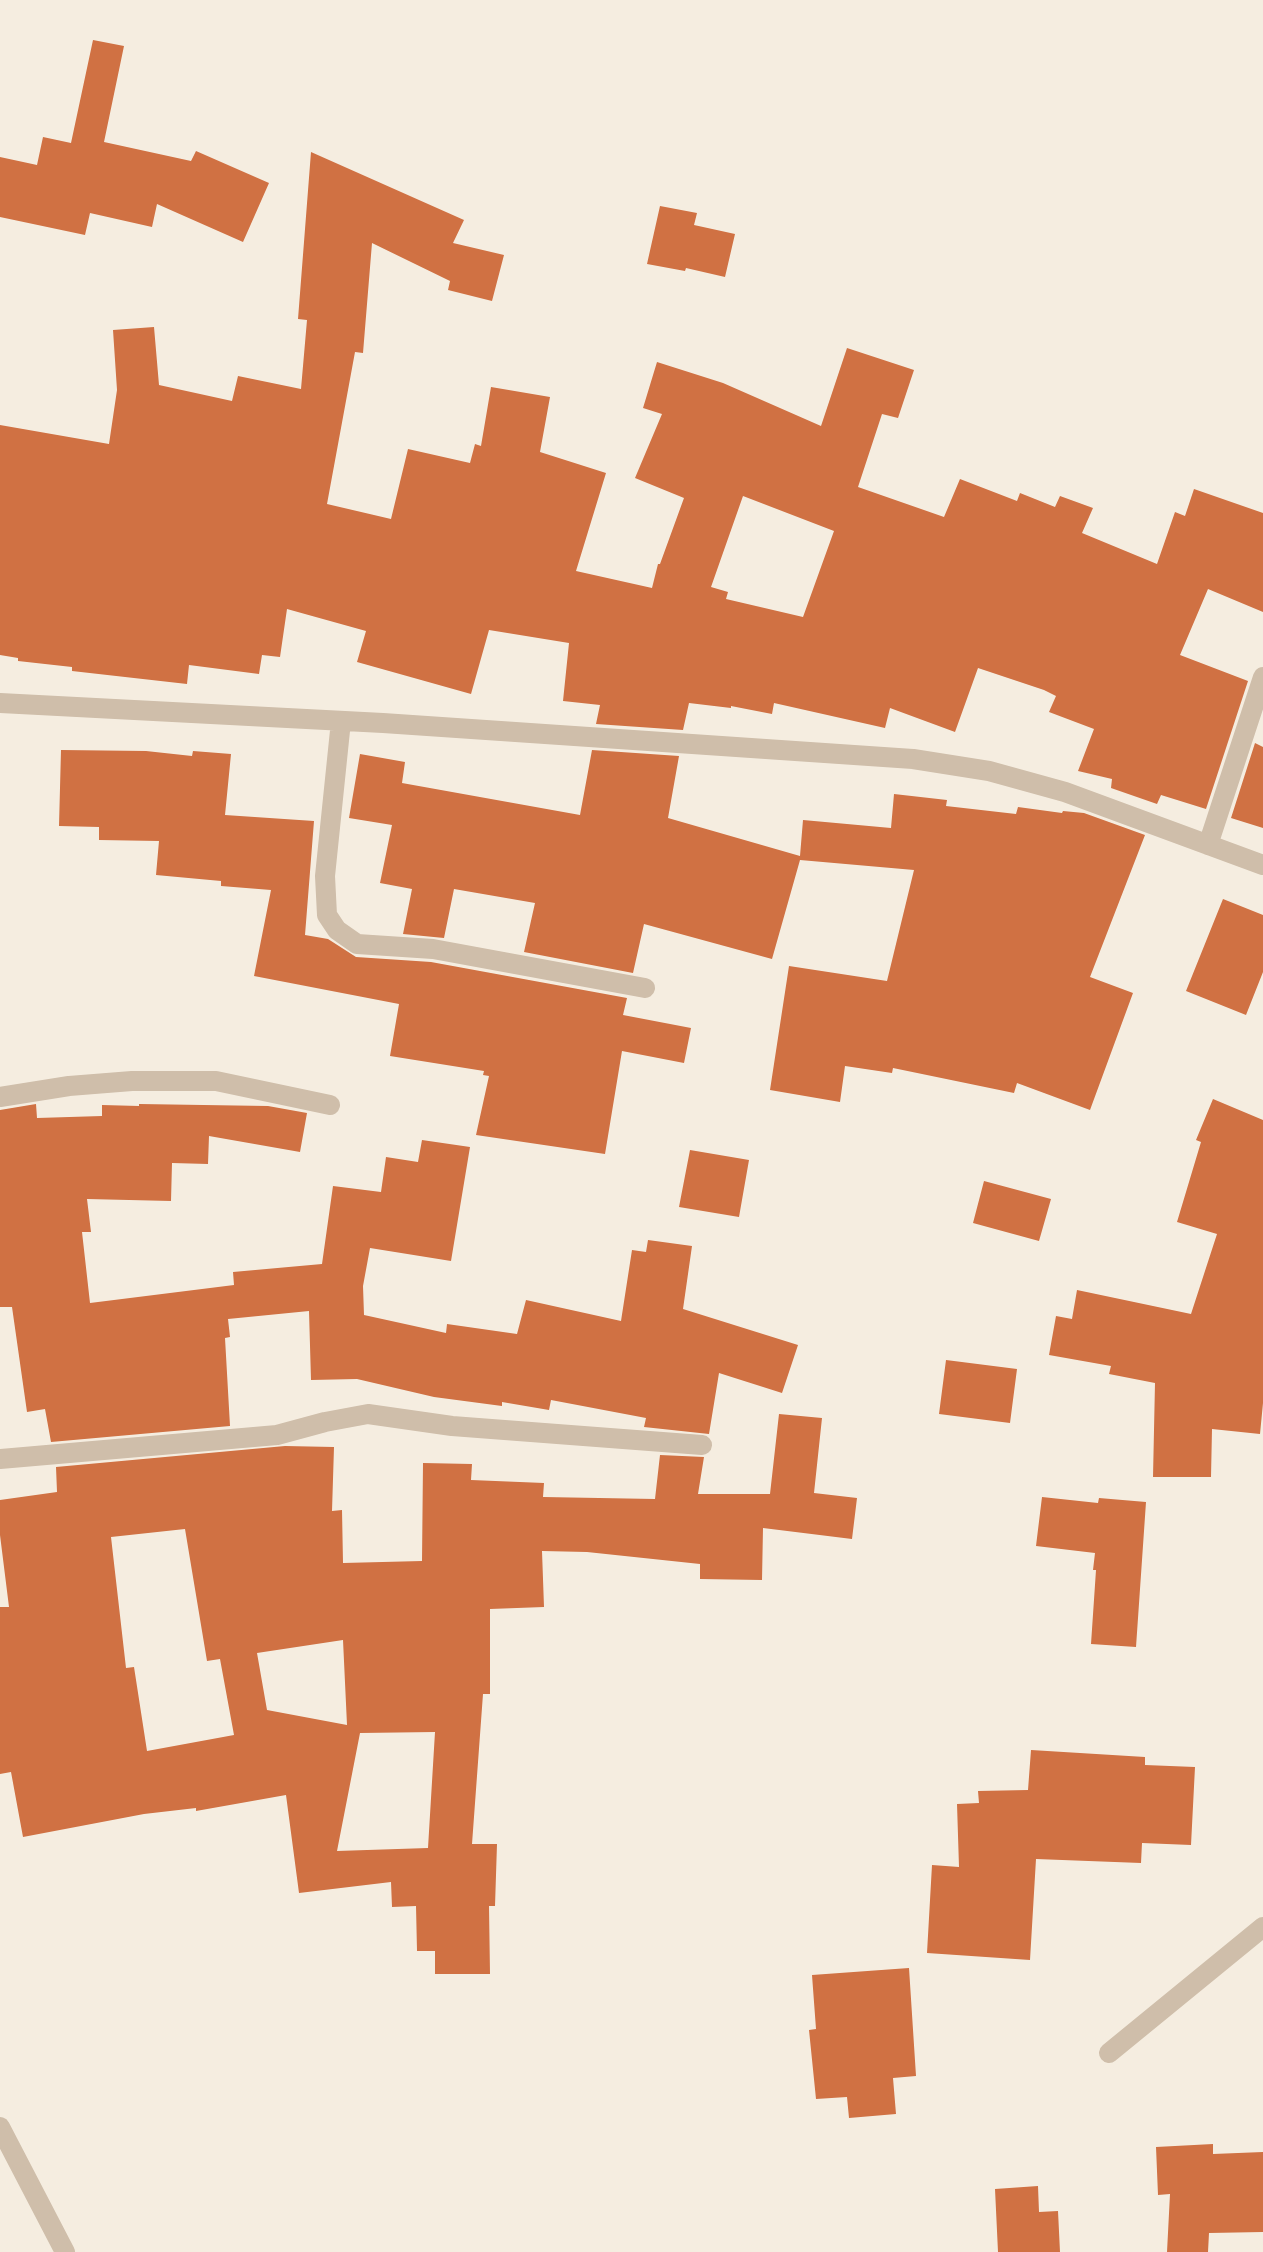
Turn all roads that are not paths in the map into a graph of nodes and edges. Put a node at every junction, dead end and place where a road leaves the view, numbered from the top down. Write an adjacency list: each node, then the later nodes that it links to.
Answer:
1 (1263, 677): 4 (street)
2 (0, 703): 3 (street)
3 (341, 721): 4 (street); 6 (street)
4 (1208, 845): 5 (street)
5 (1263, 865)
6 (645, 988)
7 (0, 1097): 8 (street)
8 (330, 1105)
9 (702, 1445): 10 (street)
10 (0, 1459)
11 (1263, 1927): 12 (street)
12 (1109, 2053)
13 (0, 2127): 14 (street)
14 (65, 2252)

